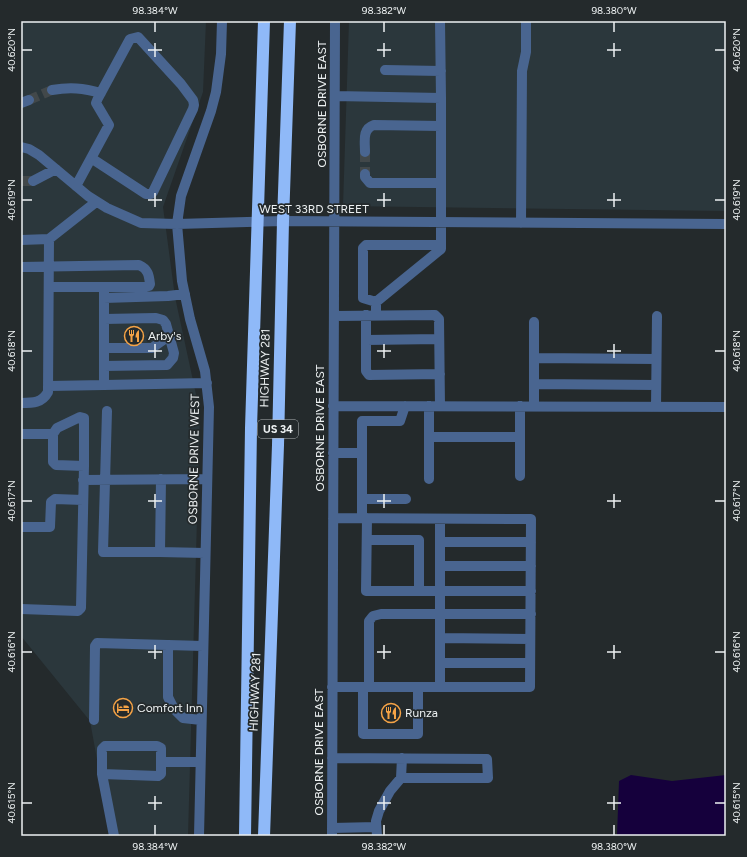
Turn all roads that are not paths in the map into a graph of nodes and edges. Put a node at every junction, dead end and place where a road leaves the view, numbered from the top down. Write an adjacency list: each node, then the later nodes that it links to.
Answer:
1 (222, 21): 28 (street, OSBORNE DRIVE WEST)
2 (264, 21): 24 (highway, HIGHWAY 281 / US 34)
3 (290, 21): 23 (highway, HIGHWAY 281 / US 34)
4 (335, 21): 11 (street, OSBORNE DRIVE EAST)
5 (440, 21): 8 (street)
6 (526, 21): 27 (street)
7 (385, 70): 8 (street)
8 (441, 71): 12 (street)
9 (52, 90): 10 (street)
10 (100, 93): 16 (street); 16 (street)
11 (335, 96): 12 (street); 25 (street, OSBORNE DRIVE EAST)
12 (441, 98): 13 (street)
13 (441, 126): 15 (street); 20 (street)
14 (21, 147): 17 (street, WEST 33RD STREET)
15 (365, 152)
16 (91, 158): 21 (street)
17 (56, 169): 19 (street); 21 (street, WEST 33RD STREET)
18 (366, 174): 20 (street)
19 (33, 181)
20 (441, 183): 26 (street)
21 (76, 186): 22 (street, WEST 33RD STREET)
22 (96, 202): 28 (street, WEST 33RD STREET); 30 (street)
23 (283, 221): 24 (street, WEST 33RD STREET); 25 (street, WEST 33RD STREET); 123 (highway, HIGHWAY 281 / US 34)
24 (258, 222): 28 (street, WEST 33RD STREET); 122 (highway, HIGHWAY 281 / US 34)
25 (334, 222): 26 (street, WEST 33RD STREET); 39 (street, OSBORNE DRIVE EAST)
26 (441, 222): 27 (street, WEST 33RD STREET); 32 (street)
27 (520, 222): 29 (street, WEST 33RD STREET)
28 (176, 224): 37 (street, OSBORNE DRIVE WEST)
29 (726, 224)
30 (49, 238): 31 (street); 33 (street)
31 (21, 240)
32 (441, 245): 38 (street); 38 (street)
33 (49, 266): 34 (street); 35 (street); 36 (street)
34 (21, 267)
35 (49, 287): 36 (street); 56 (street)
36 (104, 293): 37 (street); 42 (street)
37 (184, 294): 52 (street, OSBORNE DRIVE WEST)
38 (376, 302): 40 (street)
39 (334, 316): 40 (street); 58 (street, OSBORNE DRIVE EAST)
40 (371, 316): 45 (street); 46 (street)
41 (656, 316): 49 (street)
42 (104, 319): 44 (street); 47 (street)
43 (534, 322): 48 (street)
44 (168, 335): 47 (street); 50 (street)
45 (439, 339): 46 (street); 51 (street)
46 (366, 340): 51 (street)
47 (104, 348): 50 (street)
48 (534, 358): 49 (street); 53 (street)
49 (656, 358): 55 (street)
50 (104, 366): 54 (street)
51 (440, 374): 61 (street)
52 (207, 383): 54 (street); 76 (street, OSBORNE DRIVE WEST)
53 (534, 384): 55 (street); 63 (street)
54 (104, 385): 56 (street)
55 (656, 385): 64 (street)
56 (49, 386): 57 (street)
57 (21, 404)
58 (334, 406): 59 (street); 71 (street, OSBORNE DRIVE EAST)
59 (405, 406): 60 (street); 72 (street)
60 (429, 406): 61 (street); 69 (street)
61 (440, 406): 62 (street)
62 (520, 406): 63 (street); 70 (street)
63 (534, 406): 64 (street)
64 (656, 407): 65 (street)
65 (726, 407)
66 (107, 411): 79 (street)
67 (21, 434): 68 (street)
68 (53, 434): 73 (street); 73 (street)
69 (429, 437): 70 (street); 77 (street)
70 (520, 437): 74 (street)
71 (333, 453): 72 (street); 83 (street, OSBORNE DRIVE EAST)
72 (362, 453): 80 (street)
73 (84, 466): 78 (street)
74 (520, 476)
75 (161, 479): 76 (street); 79 (street); 90 (street)
76 (208, 479): 91 (street, OSBORNE DRIVE WEST)
77 (429, 479)
78 (83, 480): 79 (street); 82 (street)
79 (105, 480): 90 (street)
80 (362, 499): 81 (street); 84 (street)
81 (406, 499)
82 (83, 500): 86 (street); 97 (street)
83 (333, 518): 84 (street); 106 (street, OSBORNE DRIVE EAST)
84 (364, 518): 85 (street); 87 (street)
85 (440, 519): 88 (street); 89 (street)
86 (21, 527)
87 (366, 540): 94 (street); 94 (street)
88 (440, 542): 89 (street); 92 (street)
89 (531, 542): 93 (street)
90 (160, 552): 91 (street)
91 (205, 553): 103 (street, OSBORNE DRIVE WEST)
92 (440, 566): 93 (street); 95 (street)
93 (531, 566): 96 (street)
94 (419, 591): 95 (street)
95 (440, 591): 96 (street); 98 (street)
96 (531, 592): 99 (street)
97 (21, 609)
98 (440, 614): 99 (street); 100 (street); 107 (street)
99 (530, 614): 101 (street)
100 (440, 638): 101 (street); 104 (street)
101 (530, 639): 105 (street)
102 (168, 645): 103 (street); 110 (street); 111 (street)
103 (203, 646): 111 (street, OSBORNE DRIVE WEST)
104 (440, 663): 105 (street); 109 (street)
105 (530, 663): 109 (street)
106 (332, 687): 107 (street); 112 (street, OSBORNE DRIVE EAST)
107 (366, 687): 108 (street); 108 (street)
108 (418, 687): 109 (street)
109 (440, 687)
110 (94, 720)
111 (201, 720): 115 (street, OSBORNE DRIVE WEST)
112 (332, 758): 113 (street); 119 (street, OSBORNE DRIVE EAST)
113 (402, 758): 117 (street); 117 (street)
114 (161, 762): 115 (street); 116 (street); 116 (street)
115 (200, 762): 121 (street, OSBORNE DRIVE WEST)
116 (102, 774): 120 (street)
117 (401, 778): 118 (street)
118 (377, 831): 119 (street)
119 (332, 832)
120 (114, 836)
121 (199, 836)
122 (245, 836)
123 (264, 836)

